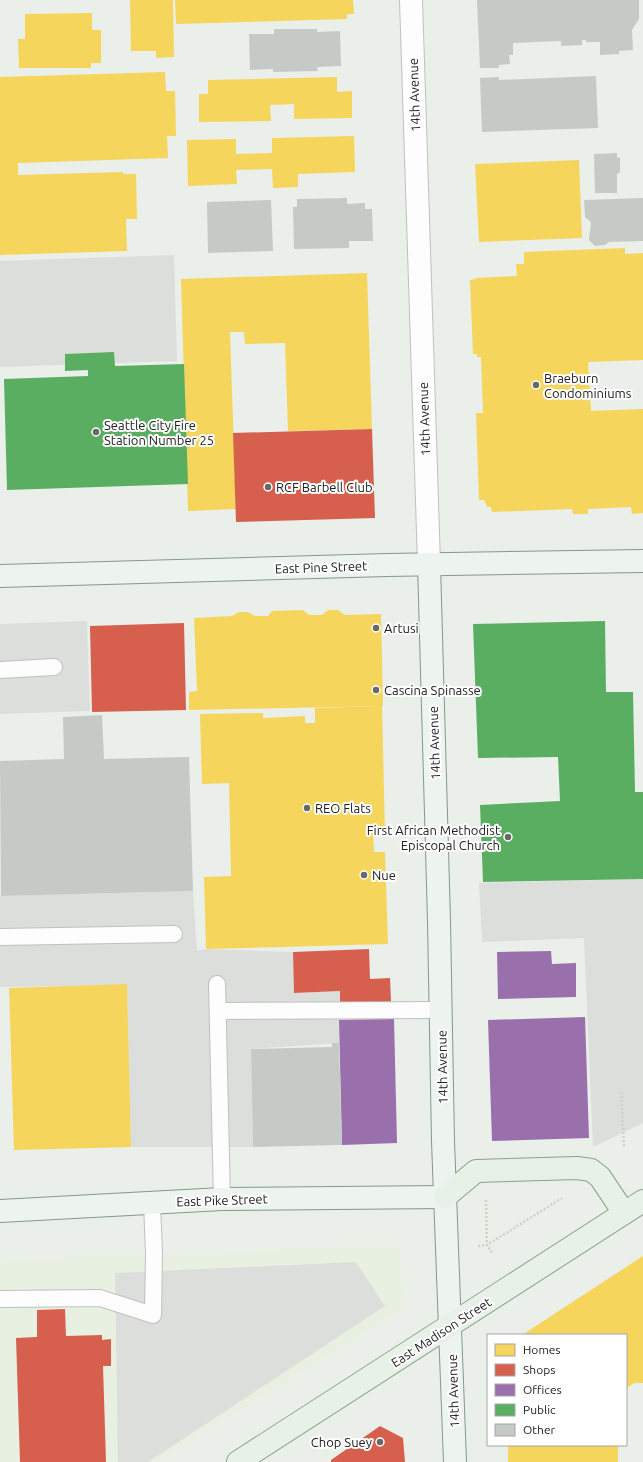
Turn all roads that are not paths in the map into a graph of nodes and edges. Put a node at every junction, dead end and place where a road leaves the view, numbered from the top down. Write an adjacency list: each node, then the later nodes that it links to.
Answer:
1 (411, 0): 3 (street, 14th Avenue)
2 (643, 561): 3 (main road, East Pine Street)
3 (429, 564): 4 (main road, East Pine Street); 10 (main road, 14th Avenue)
4 (0, 576)
5 (54, 667): 6 (lane)
6 (0, 670)
7 (174, 934): 8 (lane)
8 (0, 938)
9 (217, 984): 11 (lane)
10 (441, 1010): 11 (lane); 12 (main road, 14th Avenue)
11 (218, 1011): 13 (lane)
12 (445, 1197): 13 (main road, East Pike Street); 17 (main road); 19 (main road, 14th Avenue)
13 (222, 1199): 15 (main road, East Pike Street)
14 (643, 1201): 17 (main road, East Madison Street)
15 (152, 1203): 16 (main road, East Pike Street); 18 (lane)
16 (0, 1211)
17 (624, 1213): 19 (main road, East Madison Street)
18 (0, 1299)
19 (450, 1326): 20 (main road, East Madison Street); 21 (main road, 14th Avenue)
20 (238, 1462)
21 (455, 1462)

